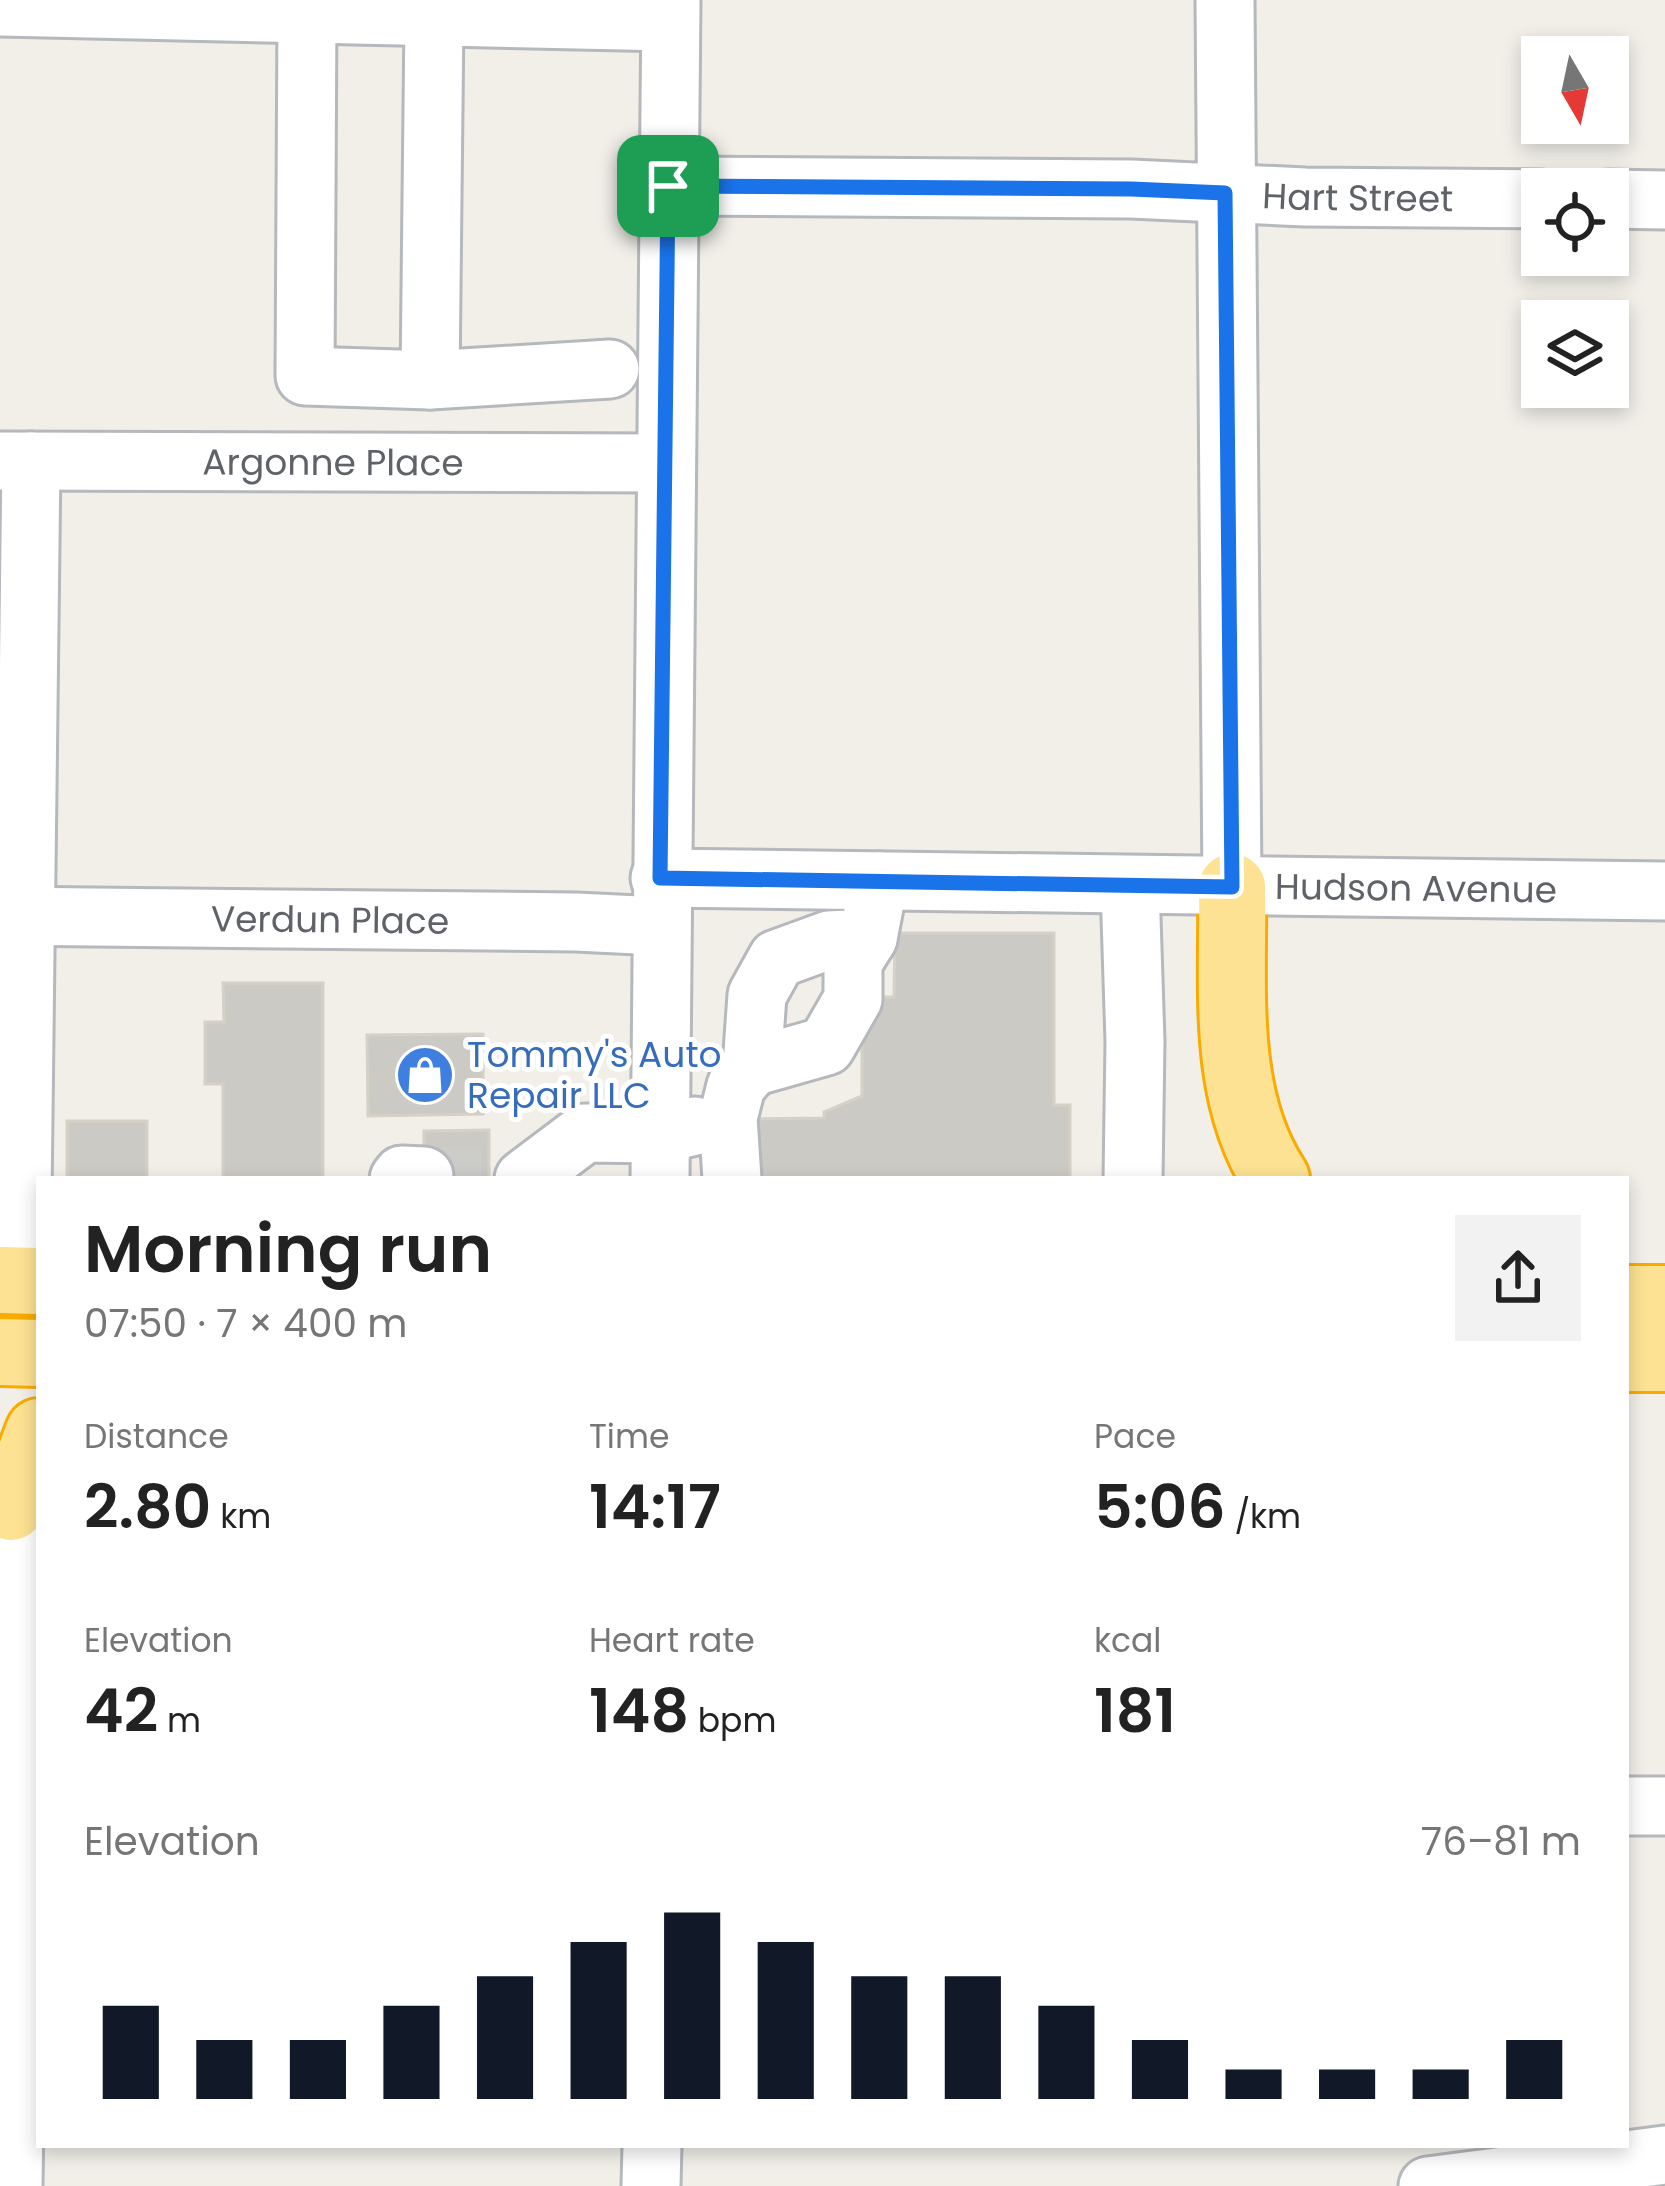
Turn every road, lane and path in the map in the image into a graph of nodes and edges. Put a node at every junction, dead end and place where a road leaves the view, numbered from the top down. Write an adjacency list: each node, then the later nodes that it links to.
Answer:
1 (1225, 0): 9 (street)
2 (173, 6): 3 (street); 6 (street)
3 (0, 7)
4 (365, 8): 6 (street); 7 (street)
5 (670, 11): 7 (street); 8 (street)
6 (307, 14): 14 (street)
7 (434, 17): 14 (street)
8 (668, 186): 9 (street, Hart Street); 16 (street)
9 (1225, 193): 10 (street, Hart Street); 19 (street)
10 (1521, 199)
11 (1629, 199): 12 (street)
12 (1665, 200)
13 (610, 369): 14 (street)
14 (430, 380)
15 (15, 461): 16 (street, Argonne Place); 22 (street)
16 (665, 463): 21 (street)
17 (879, 881): 18 (street, Hudson Avenue); 21 (street, Hudson Avenue); 23 (street)
18 (1130, 886): 19 (street, Hudson Avenue); 30 (street)
19 (1232, 887): 20 (street, Hudson Avenue); 31 (highway)
20 (1665, 891)
21 (660, 902): 22 (street, Verdun Place); 27 (street)
22 (13, 916): 24 (street)
23 (868, 938): 25 (street); 25 (street)
24 (13, 1030): 32 (street)
25 (752, 1067): 26 (street)
26 (728, 1118): 27 (street); 29 (street)
27 (660, 1157): 28 (street)
28 (515, 1176)
29 (732, 1176)
30 (1133, 1176)
31 (1274, 1176)
32 (20, 1280)
33 (1629, 1298): 34 (highway)
34 (1665, 1299)
35 (0, 1352): 36 (highway)
36 (36, 1353)
37 (1629, 1358): 38 (highway)
38 (1665, 1358)
39 (36, 1438): 40 (highway)
40 (6, 1496): 43 (street)
41 (1629, 1806): 42 (street)
42 (1665, 1806)
43 (18, 1831): 46 (street)
44 (652, 2148): 47 (street)
45 (1651, 2166): 48 (street)
46 (13, 2186)
47 (651, 2186)
48 (1428, 2186)

